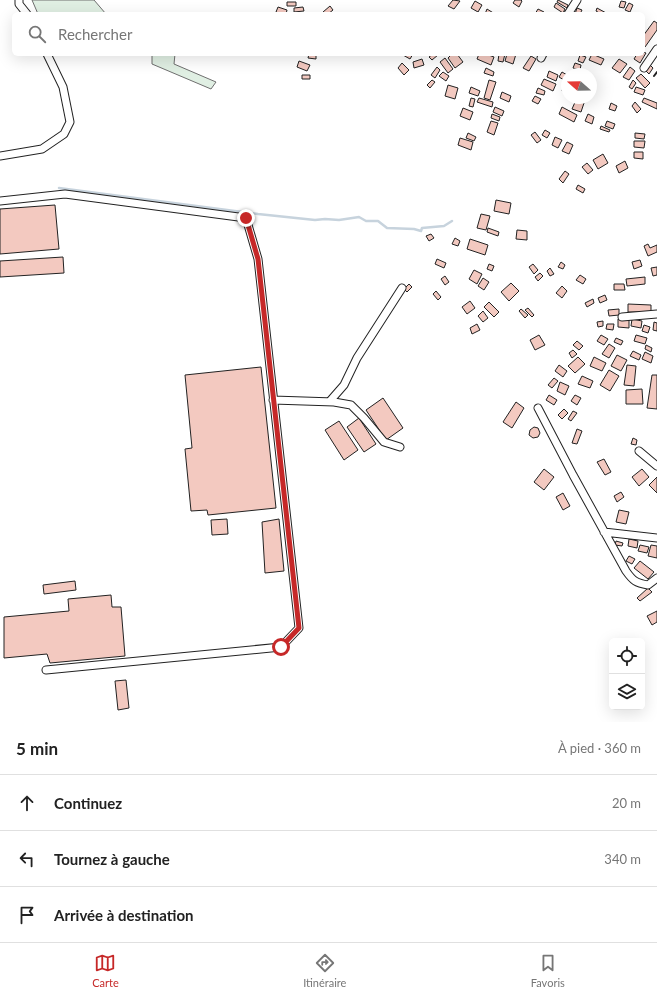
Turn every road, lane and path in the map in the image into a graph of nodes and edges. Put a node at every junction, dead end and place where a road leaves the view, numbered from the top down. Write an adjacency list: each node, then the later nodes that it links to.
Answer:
1 (19, 0): 3 (street)
2 (577, 0): 4 (street)
3 (26, 12)
4 (569, 12)
5 (657, 49): 7 (street)
6 (48, 56): 8 (street)
7 (644, 68)
8 (0, 156)
9 (0, 201): 13 (street)
10 (402, 288): 14 (street)
11 (657, 314): 12 (street)
12 (622, 316)
13 (273, 400): 14 (street); 22 (street)
14 (330, 401): 16 (street)
15 (538, 408): 19 (street)
16 (400, 447)
17 (639, 451): 18 (street)
18 (657, 466)
19 (604, 532): 20 (street); 21 (street)
20 (657, 538)
21 (657, 578)
22 (46, 670)

